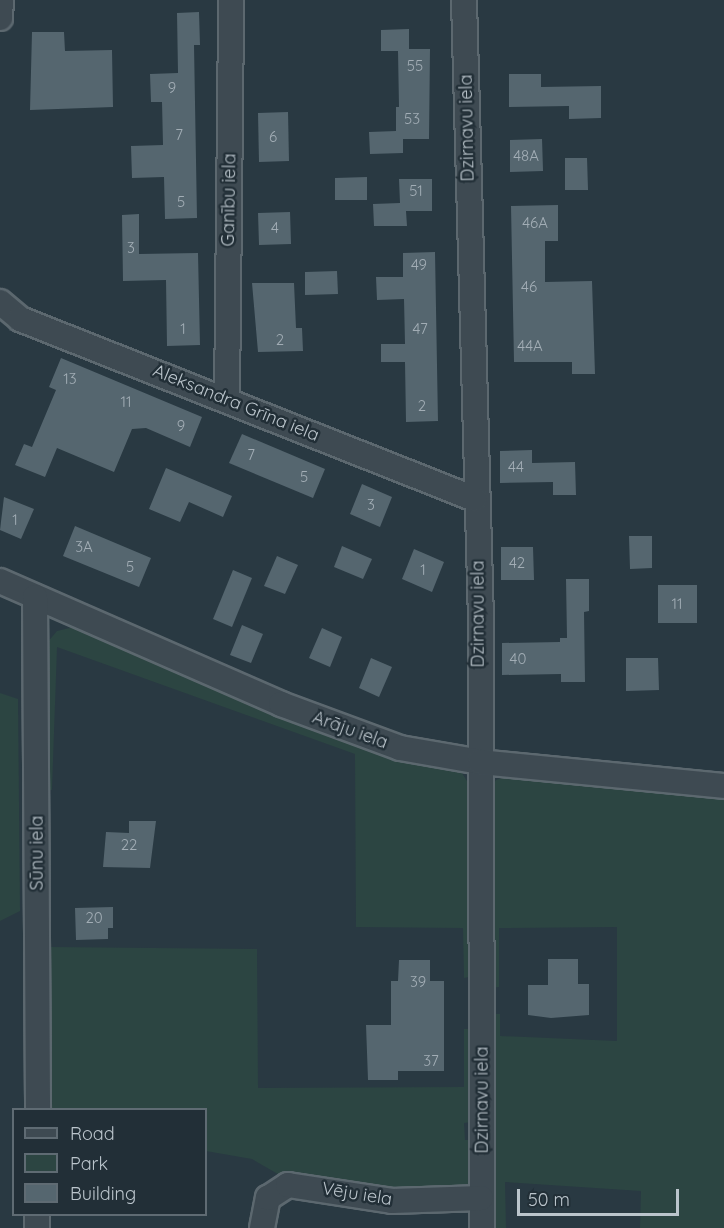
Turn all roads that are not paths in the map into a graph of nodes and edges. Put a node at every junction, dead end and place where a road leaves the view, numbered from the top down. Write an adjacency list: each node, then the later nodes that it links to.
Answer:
1 (1, 0): 4 (street)
2 (231, 0): 6 (street, Ganību iela)
3 (464, 0): 7 (street, Dzirnavu iela)
4 (0, 18)
5 (0, 302): 6 (street, Aleksandra Grīna iela)
6 (227, 399): 7 (street, Aleksandra Grīna iela)
7 (475, 499): 10 (street, Dzirnavu iela)
8 (0, 581): 9 (street, Arāju iela)
9 (35, 597): 10 (street, Arāju iela); 12 (street, Sūnu iela)
10 (480, 762): 11 (street, Arāju iela); 13 (street, Dzirnavu iela)
11 (724, 786)
12 (38, 1108)
13 (482, 1197): 14 (street, Vēju iela); 15 (street, Dzirnavu iela)
14 (262, 1228)
15 (482, 1228)

